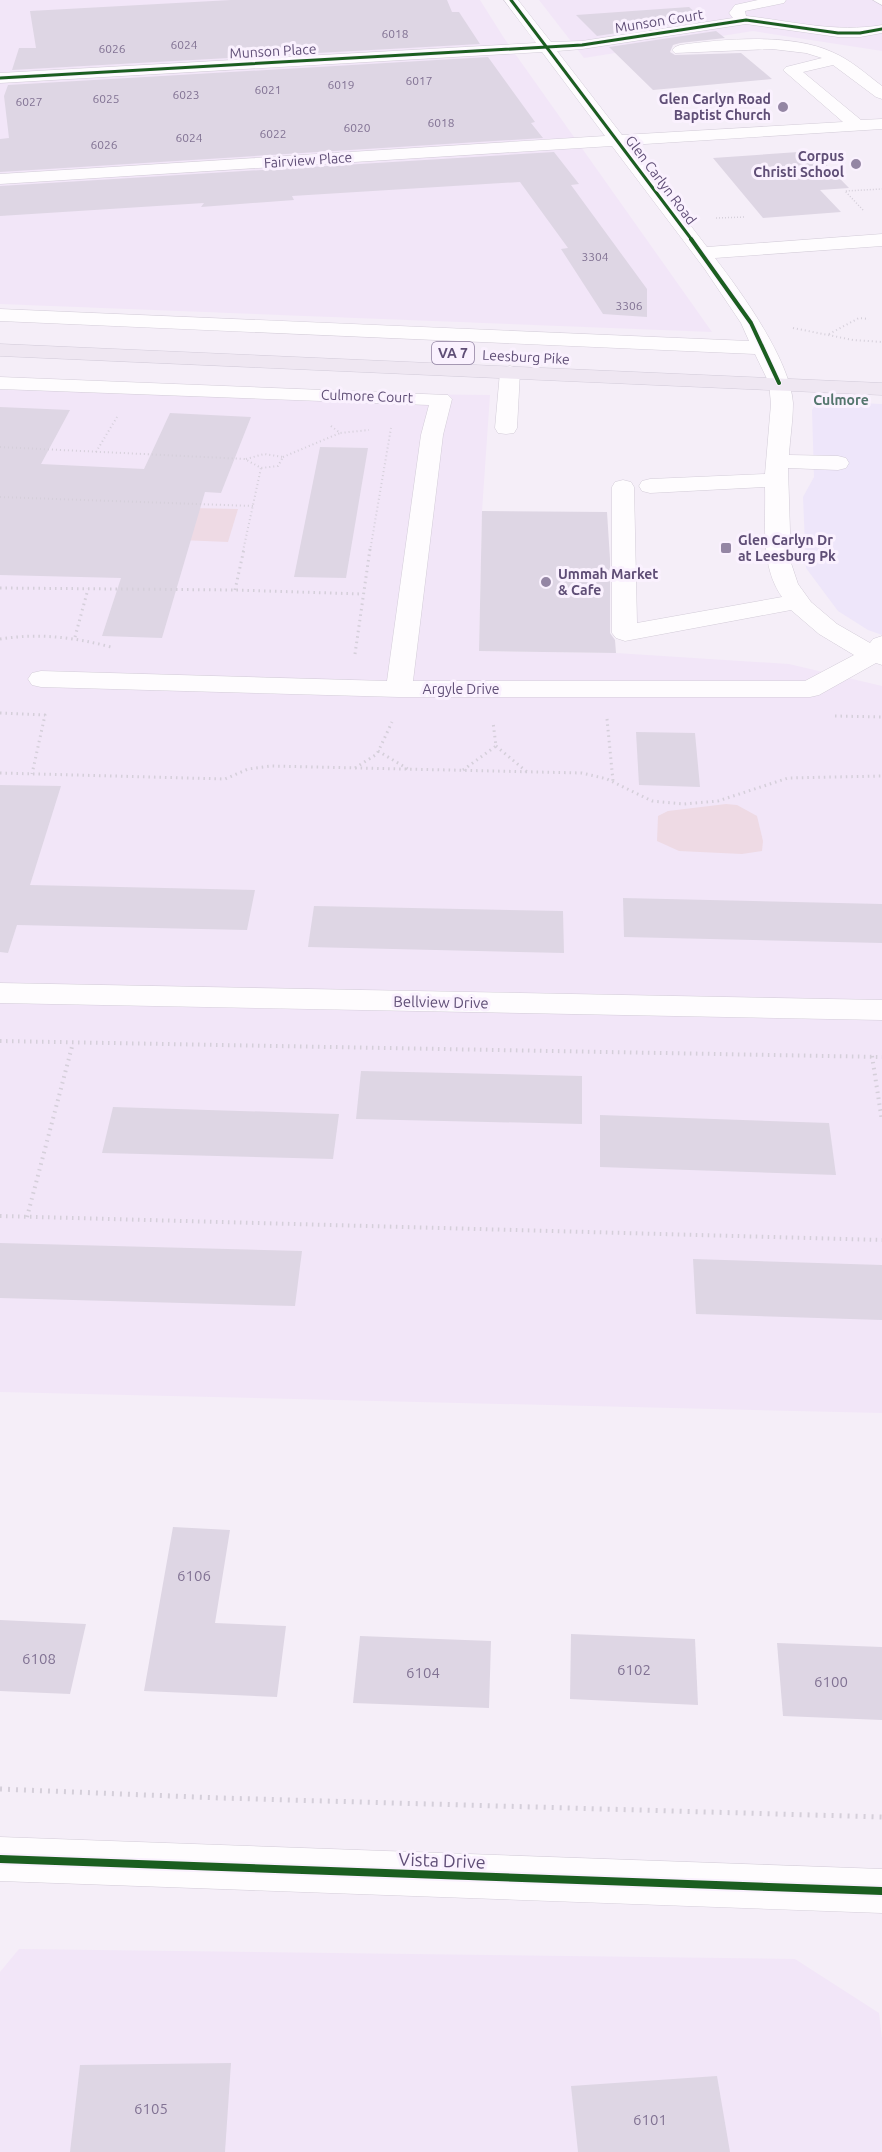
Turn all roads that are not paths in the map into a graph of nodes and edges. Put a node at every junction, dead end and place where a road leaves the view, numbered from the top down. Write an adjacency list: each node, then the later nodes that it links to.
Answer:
1 (511, 0): 5 (street, Glen Carlyn Road)
2 (779, 0): 3 (street)
3 (746, 20): 4 (street, Munson Court); 5 (street, Munson Court)
4 (882, 29)
5 (547, 47): 10 (street, Glen Carlyn Road); 12 (street, Munson Place)
6 (660, 54): 7 (street)
7 (835, 60): 11 (street); 15 (street)
8 (585, 66): 10 (street)
9 (871, 68): 11 (street)
10 (563, 69): 16 (street, Glen Carlyn Road)
11 (849, 69): 13 (street)
12 (0, 78)
13 (882, 94)
14 (882, 124): 15 (street, Fairview Place)
15 (858, 126): 16 (street, Fairview Place)
16 (616, 140): 18 (street, Glen Carlyn Road); 19 (street, Fairview Place)
17 (647, 156): 18 (street)
18 (629, 158): 21 (street, Glen Carlyn Road)
19 (0, 179)
20 (882, 240): 21 (street)
21 (701, 253): 25 (street, Glen Carlyn Road)
22 (0, 315): 25 (street)
23 (0, 350): 24 (main road, Leesburg Pike / VA 7)
24 (134, 356): 25 (main road, Leesburg Pike / VA 7); 27 (main road, Leesburg Pike / VA 7)
25 (772, 366): 26 (main road, Leesburg Pike / VA 7); 27 (main road, Leesburg Pike / VA 7); 29 (main road, Leesburg Pike / VA 7); 32 (street, Glen Carlyn Road)
26 (882, 371)
27 (510, 372): 30 (street)
28 (0, 383): 38 (street, Culmore Court)
29 (882, 389)
30 (506, 428)
31 (838, 463): 32 (street)
32 (777, 471): 33 (street); 35 (street, Glen Carlyn Road)
33 (650, 486)
34 (623, 487): 35 (street)
35 (798, 601): 36 (street, Glen Carlyn Road)
36 (879, 652): 38 (street, Argyle Drive)
37 (41, 679): 38 (street, Argyle Drive)
38 (399, 689)
39 (0, 993): 40 (street, Bellview Drive)
40 (882, 1010)
41 (0, 1859): 42 (street, Vista Drive)
42 (882, 1891)

